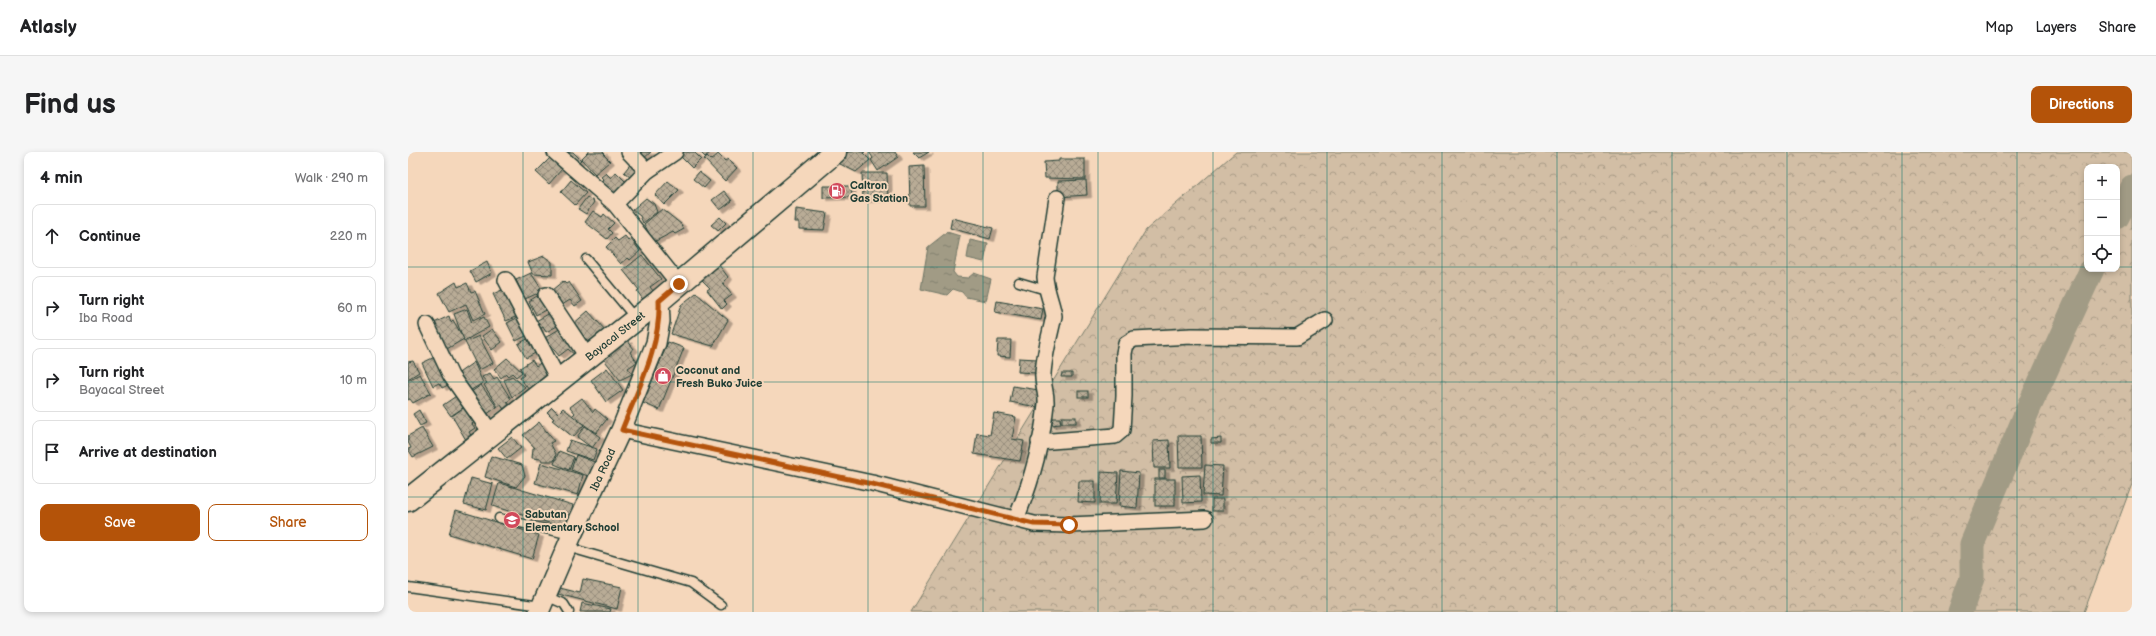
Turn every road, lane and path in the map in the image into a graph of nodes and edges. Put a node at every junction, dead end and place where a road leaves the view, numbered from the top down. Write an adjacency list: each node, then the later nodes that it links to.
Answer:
1 (555, 152): 7 (street)
2 (628, 152): 5 (street)
3 (674, 152): 5 (street)
4 (835, 152): 11 (main road, Bayacal Street)
5 (647, 171): 7 (street)
6 (1057, 198): 12 (street)
7 (615, 204): 11 (street)
8 (586, 259): 15 (lane)
9 (506, 280): 19 (street)
10 (1019, 282): 12 (lane)
11 (679, 284): 14 (main road, Bayacal Street)
12 (1046, 290): 22 (street)
13 (546, 295): 18 (street)
14 (659, 301): 15 (main road, Bayacal Street); 20 (street, Iba Road)
15 (636, 320): 18 (main road, Bayacal Street)
16 (1325, 320): 22 (street)
17 (427, 325): 21 (street)
18 (588, 358): 19 (main road, Bayacal Street)
19 (559, 381): 21 (main road, Bayacal Street)
20 (622, 430): 25 (street); 27 (street, Iba Road)
21 (492, 434): 23 (main road, Bayacal Street)
22 (1039, 442): 25 (street)
23 (408, 500)
24 (499, 518): 27 (lane)
25 (1016, 519): 26 (street)
26 (1205, 519)
27 (570, 541): 29 (street, Iba Road); 30 (lane)
28 (408, 587): 29 (lane)
29 (542, 605): 31 (lane)
30 (721, 605)
31 (569, 612)

